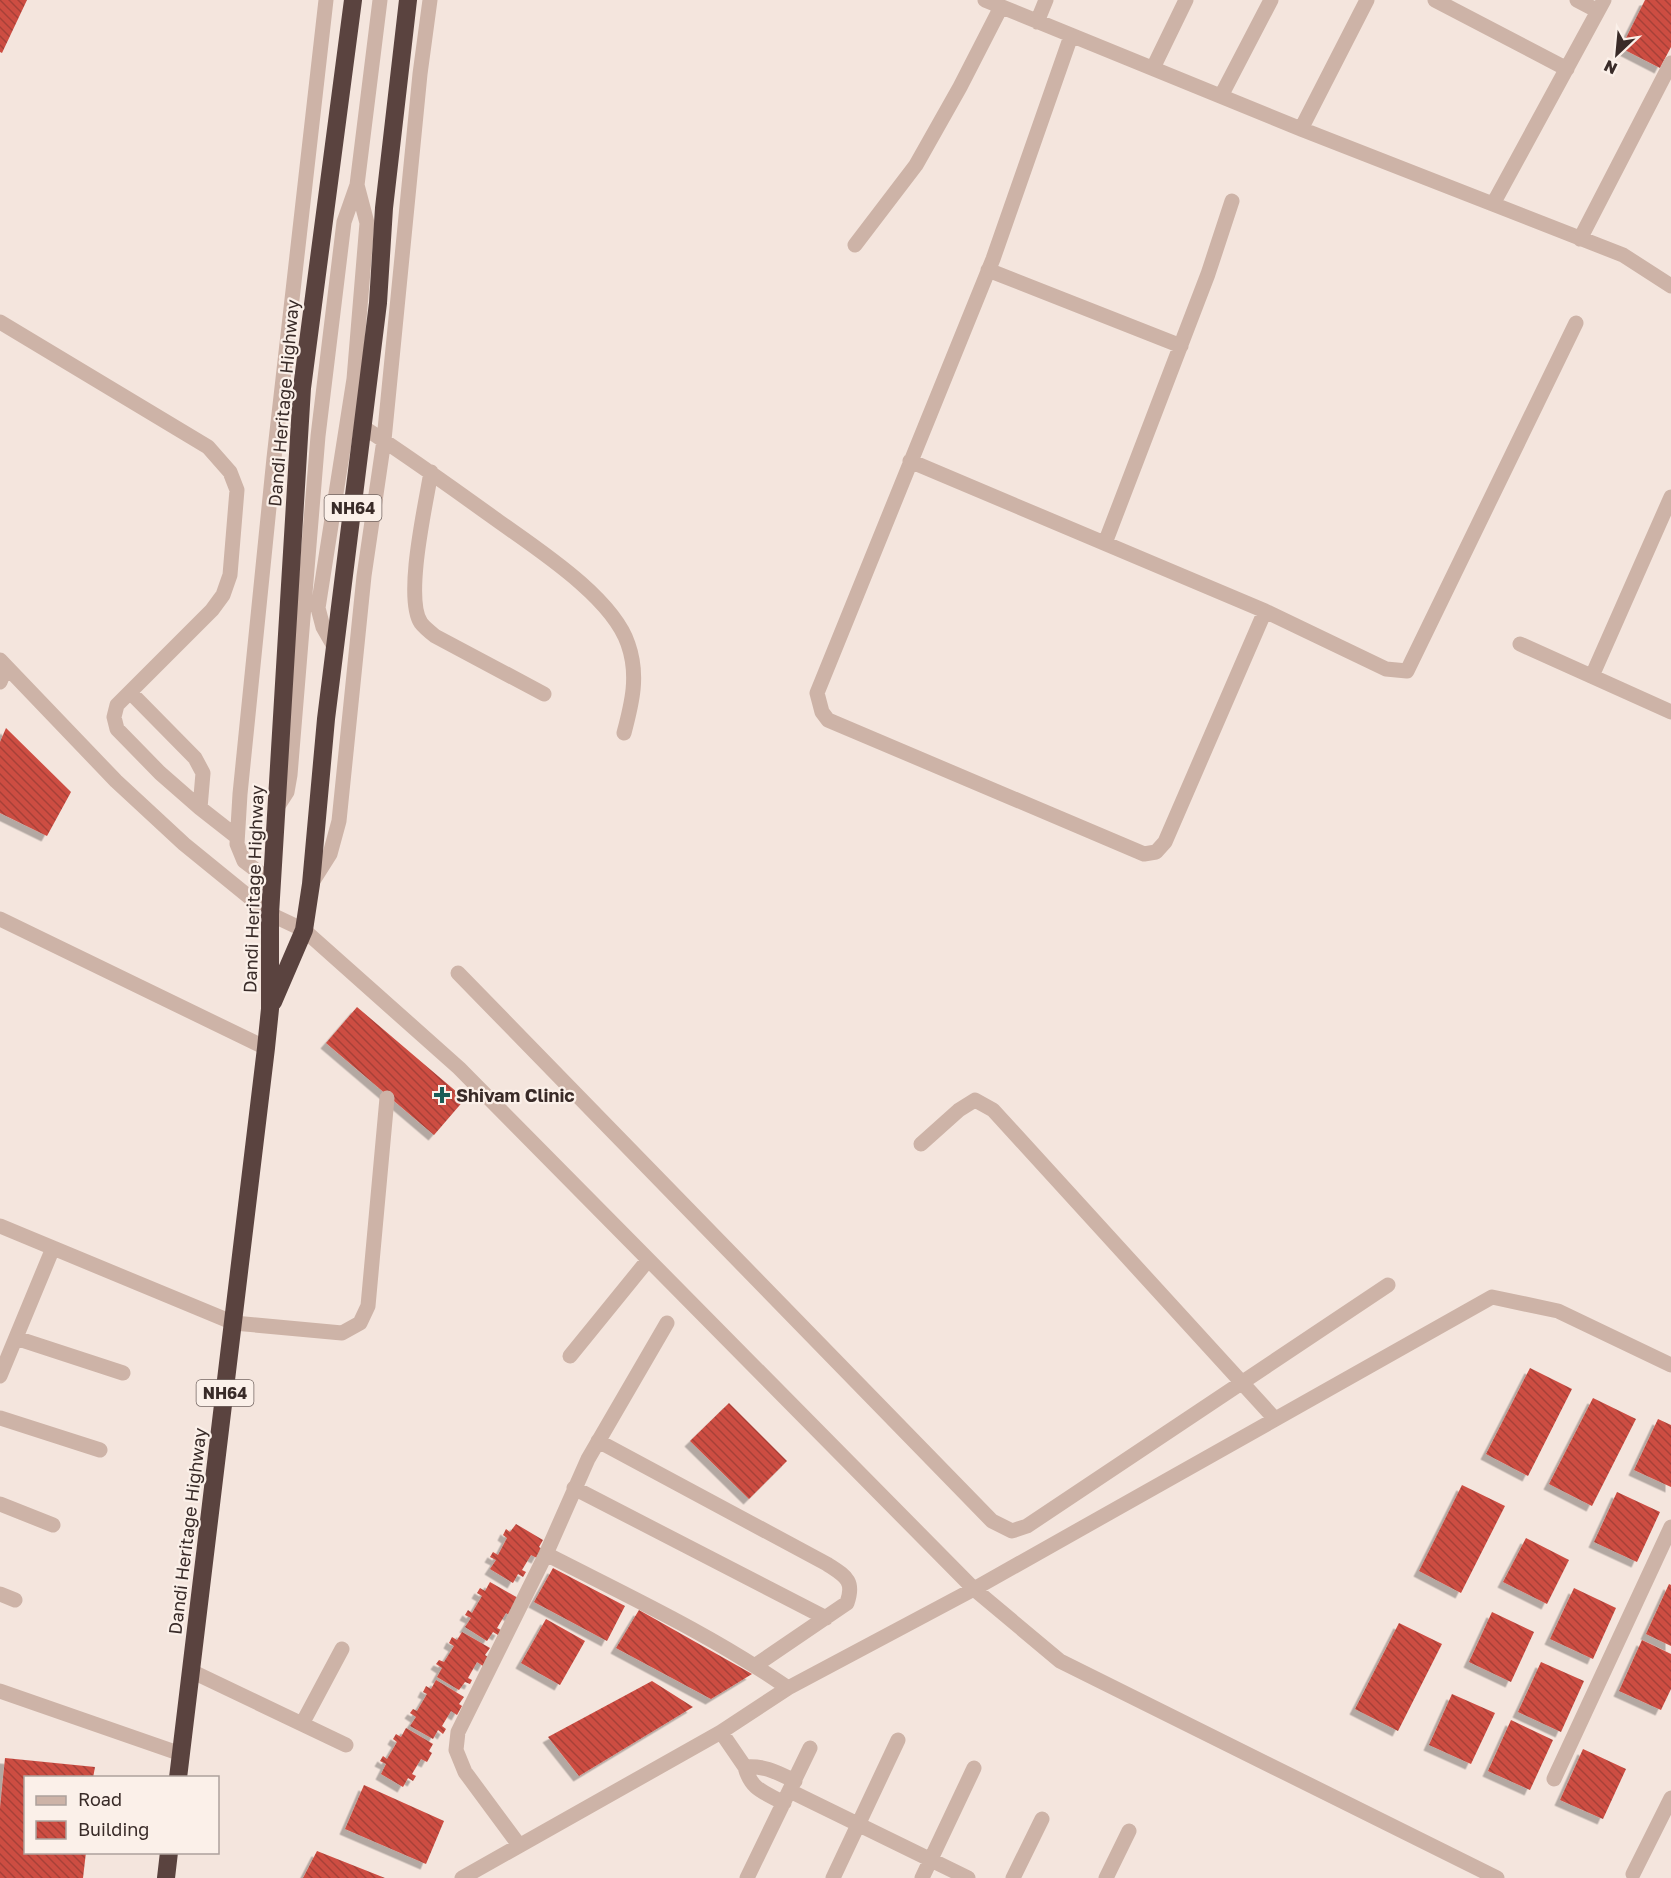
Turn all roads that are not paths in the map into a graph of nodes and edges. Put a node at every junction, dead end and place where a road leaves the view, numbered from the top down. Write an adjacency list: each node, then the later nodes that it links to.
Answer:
1 (326, 0): 50 (street)
2 (353, 0): 49 (highway, Dandi Heritage Highway / NH64)
3 (380, 0): 22 (street)
4 (408, 0): 32 (highway, NH64)
5 (430, 0): 33 (street)
6 (985, 0): 14 (street)
7 (1046, 0): 15 (street)
8 (1186, 0): 18 (street)
9 (1271, 0): 20 (street)
10 (1367, 0): 21 (street)
11 (1434, 0): 19 (street)
12 (1577, 0): 13 (street)
13 (1601, 6): 19 (street)
14 (1001, 7): 15 (street); 26 (street)
15 (1037, 22): 16 (street)
16 (1071, 36): 18 (street); 27 (street)
17 (1671, 63): 25 (street)
18 (1153, 68): 20 (street)
19 (1567, 69): 24 (street)
20 (1221, 96): 21 (street)
21 (1301, 129): 24 (street)
22 (357, 185): 40 (street); 49 (street)
23 (1232, 201): 31 (street)
24 (1493, 204): 25 (street)
25 (1580, 239): 28 (street)
26 (855, 245)
27 (988, 270): 31 (street); 34 (street)
28 (1671, 286)
29 (0, 322): 44 (street)
30 (1576, 323): 38 (street)
31 (1180, 346): 37 (street)
32 (363, 427): 33 (street); 40 (highway, NH64)
33 (384, 440): 35 (street); 52 (street)
34 (910, 461): 37 (street); 38 (street)
35 (431, 472): 45 (street); 47 (street)
36 (1671, 497): 42 (street)
37 (1105, 543): 38 (street)
38 (1265, 611)
39 (1520, 644): 42 (street)
40 (335, 648): 52 (highway, NH64)
41 (3, 663): 43 (street); 53 (street)
42 (1592, 676): 46 (street)
43 (0, 682)
44 (130, 692): 48 (street); 48 (street)
45 (544, 694)
46 (1671, 712)
47 (624, 733)
48 (200, 808): 50 (street)
49 (276, 809): 51 (highway, Dandi Heritage Highway / NH64)
50 (237, 837): 51 (street)
51 (272, 882): 53 (highway, Dandi Heritage Highway / NH64)
52 (311, 884): 55 (highway, NH64)
53 (270, 914): 55 (street); 57 (highway, Dandi Heritage Highway / NH64)
54 (0, 919): 58 (street)
55 (304, 930): 57 (highway, NH64); 63 (street)
56 (458, 973): 72 (street)
57 (270, 1009): 58 (highway, Dandi Heritage Highway / NH64)
58 (266, 1048): 65 (highway, Dandi Heritage Highway / NH64)
59 (387, 1098): 65 (street)
60 (921, 1144): 72 (street)
61 (0, 1226): 62 (street)
62 (53, 1248): 65 (street); 67 (street)
63 (648, 1260): 68 (street); 82 (street)
64 (1388, 1285): 72 (street)
65 (234, 1323): 86 (highway, Dandi Heritage Highway / NH64)
66 (667, 1323): 75 (street)
67 (16, 1338): 70 (street); 71 (street)
68 (570, 1356)
69 (1671, 1365): 74 (street)
70 (123, 1373)
71 (0, 1376)
72 (1243, 1383): 74 (street)
73 (0, 1418): 76 (street)
74 (1275, 1419): 82 (street)
75 (598, 1441): 77 (street); 83 (street)
76 (100, 1450)
77 (574, 1488): 81 (street); 83 (street)
78 (0, 1504): 79 (street)
79 (53, 1525)
80 (1671, 1527): 98 (street)
81 (546, 1554): 85 (street); 104 (street)
82 (974, 1589): 87 (street); 116 (street)
83 (826, 1618): 85 (street)
84 (342, 1649): 89 (street)
85 (756, 1665): 87 (street)
86 (191, 1671): 89 (street); 94 (highway, Dandi Heritage Highway / NH64)
87 (788, 1688): 90 (street)
88 (0, 1691): 94 (street)
89 (302, 1724): 92 (street)
90 (721, 1732): 95 (street); 104 (street)
91 (898, 1740): 102 (street)
92 (346, 1745)
93 (810, 1748): 99 (street)
94 (181, 1754): 97 (highway, Dandi Heritage Highway / NH64)
95 (745, 1767): 99 (street); 99 (street)
96 (974, 1768): 106 (street)
97 (178, 1776)
98 (1554, 1779)
99 (789, 1792): 102 (street); 110 (street)
100 (1671, 1798): 107 (street)
101 (1042, 1819): 114 (street)
102 (858, 1824): 106 (street); 111 (street)
103 (1129, 1831): 115 (street)
104 (519, 1845): 109 (street)
105 (169, 1854): 108 (highway)
106 (930, 1860): 112 (street); 113 (street)
107 (1633, 1874)
108 (166, 1878)
109 (462, 1878)
110 (747, 1878)
111 (833, 1878)
112 (922, 1878)
113 (968, 1878)
114 (1013, 1878)
115 (1106, 1878)
116 (1497, 1878)

